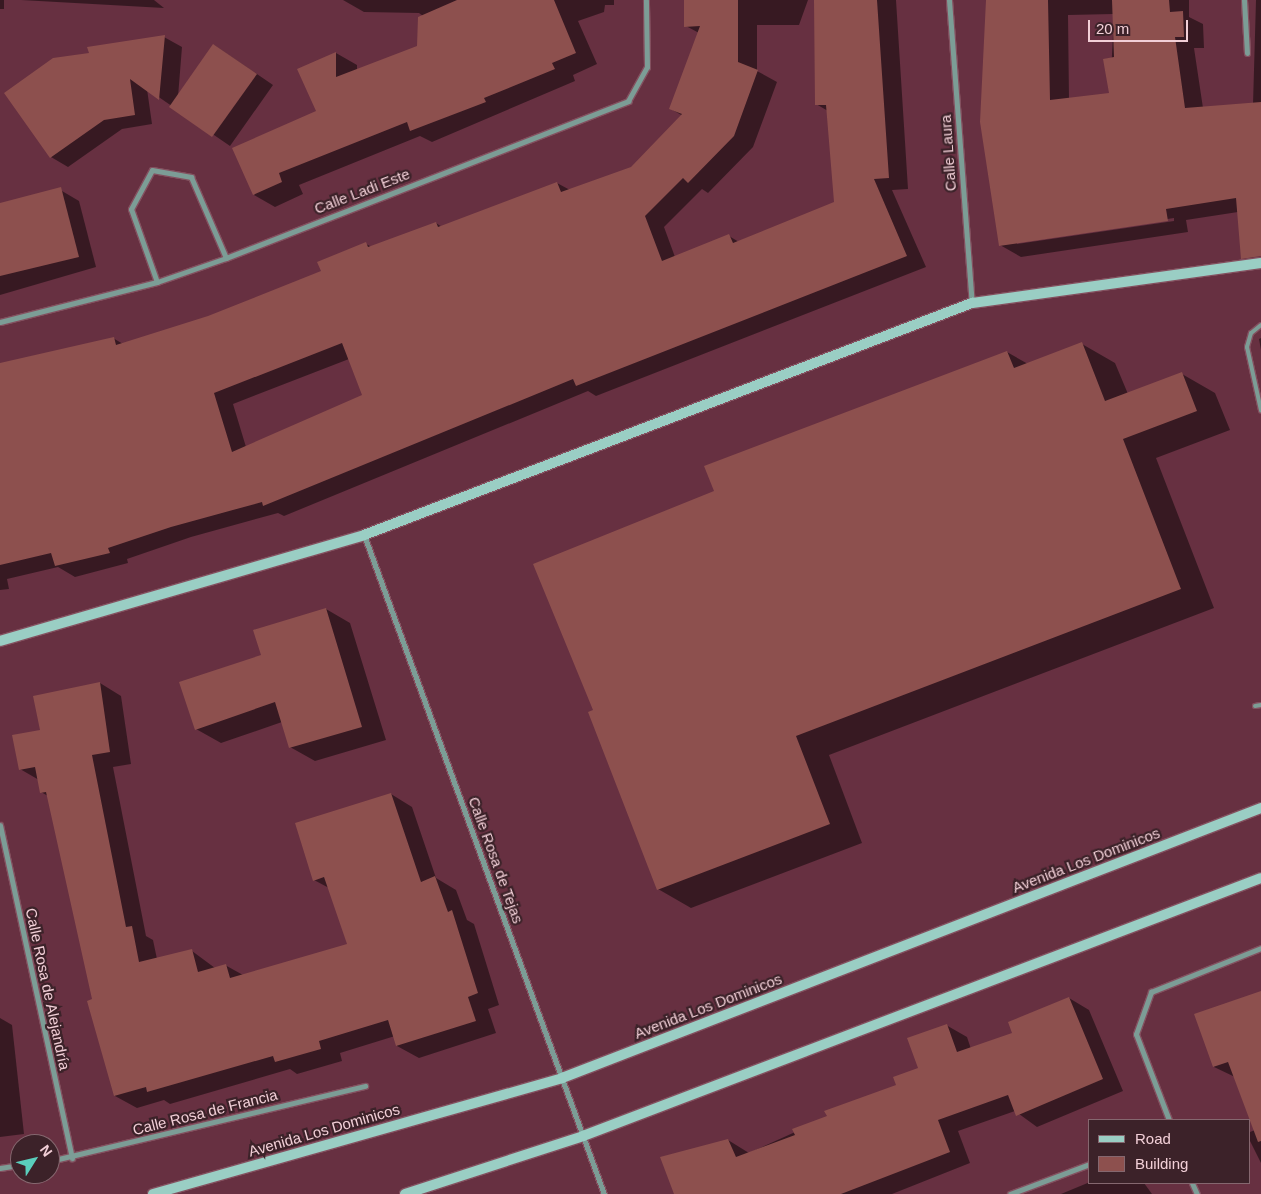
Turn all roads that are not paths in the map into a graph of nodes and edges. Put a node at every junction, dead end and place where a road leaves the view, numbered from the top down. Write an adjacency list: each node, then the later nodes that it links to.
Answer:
1 (646, 0): 5 (street, Calle Ladi Este)
2 (949, 0): 8 (street, Calle Laura)
3 (1244, 0): 4 (street)
4 (1247, 53)
5 (226, 258): 7 (street, Calle Ladi Este); 7 (street)
6 (1261, 263): 8 (street)
7 (157, 282): 9 (street, Calle Ladi Este)
8 (972, 303): 12 (street)
9 (0, 322)
10 (1261, 325): 11 (lane)
11 (1261, 410)
12 (364, 535): 13 (street); 20 (street, Calle Rosa de Tejas)
13 (0, 641)
14 (1261, 705): 15 (lane)
15 (1255, 706)
16 (1261, 808): 20 (street, Avenida Los Dominicos)
17 (0, 825): 24 (street, Calle Rosa de Alejandría)
18 (1261, 878): 23 (street)
19 (1261, 948): 22 (street)
20 (562, 1078): 23 (street, Calle Rosa de Tejas); 27 (street, Avenida Los Dominicos)
21 (365, 1086): 24 (street, Calle Rosa de Francia)
22 (1169, 1119)
23 (583, 1136): 28 (street); 29 (street, Calle Rosa de Tejas)
24 (72, 1158): 25 (street, Calle Rosa de Francia)
25 (60, 1160)
26 (1088, 1165): 30 (street)
27 (153, 1194)
28 (405, 1194)
29 (604, 1194)
30 (1010, 1194)

